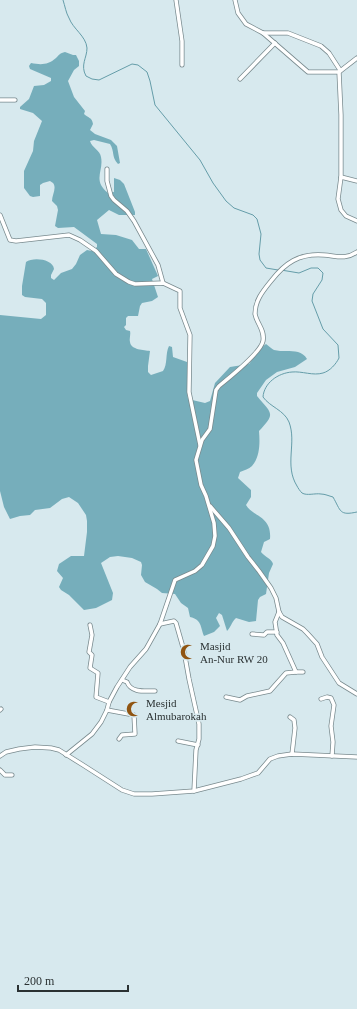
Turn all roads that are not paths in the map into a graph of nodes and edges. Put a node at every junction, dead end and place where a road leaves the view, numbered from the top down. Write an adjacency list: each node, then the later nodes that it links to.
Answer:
1 (176, 0): 6 (street)
2 (235, 0): 3 (street)
3 (262, 33): 4 (street); 7 (street)
4 (275, 43): 7 (street); 8 (street)
5 (357, 58): 7 (street)
6 (182, 65)
7 (340, 71): 12 (street)
8 (240, 79)
9 (0, 100): 10 (street)
10 (15, 100)
11 (107, 168): 17 (street)
12 (342, 177): 13 (street); 15 (street)
13 (357, 181)
14 (0, 215): 17 (street)
15 (357, 221)
16 (357, 252): 18 (street)
17 (163, 283): 18 (street)
18 (201, 446): 19 (street)
19 (209, 504): 20 (street); 21 (street)
20 (279, 612): 23 (street); 29 (street)
21 (160, 624): 27 (street); 37 (street)
22 (90, 625): 32 (street)
23 (276, 632): 24 (street); 25 (street)
24 (252, 634)
25 (296, 672): 26 (street); 30 (street)
26 (303, 672)
27 (122, 680): 28 (street); 32 (street)
28 (155, 691)
29 (357, 694)
30 (226, 697)
31 (321, 699): 41 (street)
32 (109, 702): 33 (street)
33 (107, 710): 35 (street); 39 (street)
34 (290, 716): 38 (street)
35 (119, 739)
36 (178, 741): 37 (street)
37 (198, 745): 45 (street)
38 (292, 754): 41 (street); 45 (street)
39 (66, 755): 40 (street); 45 (street)
40 (0, 756)
41 (332, 756): 42 (street)
42 (357, 756)
43 (0, 770): 44 (street)
44 (12, 775)
45 (194, 791)

